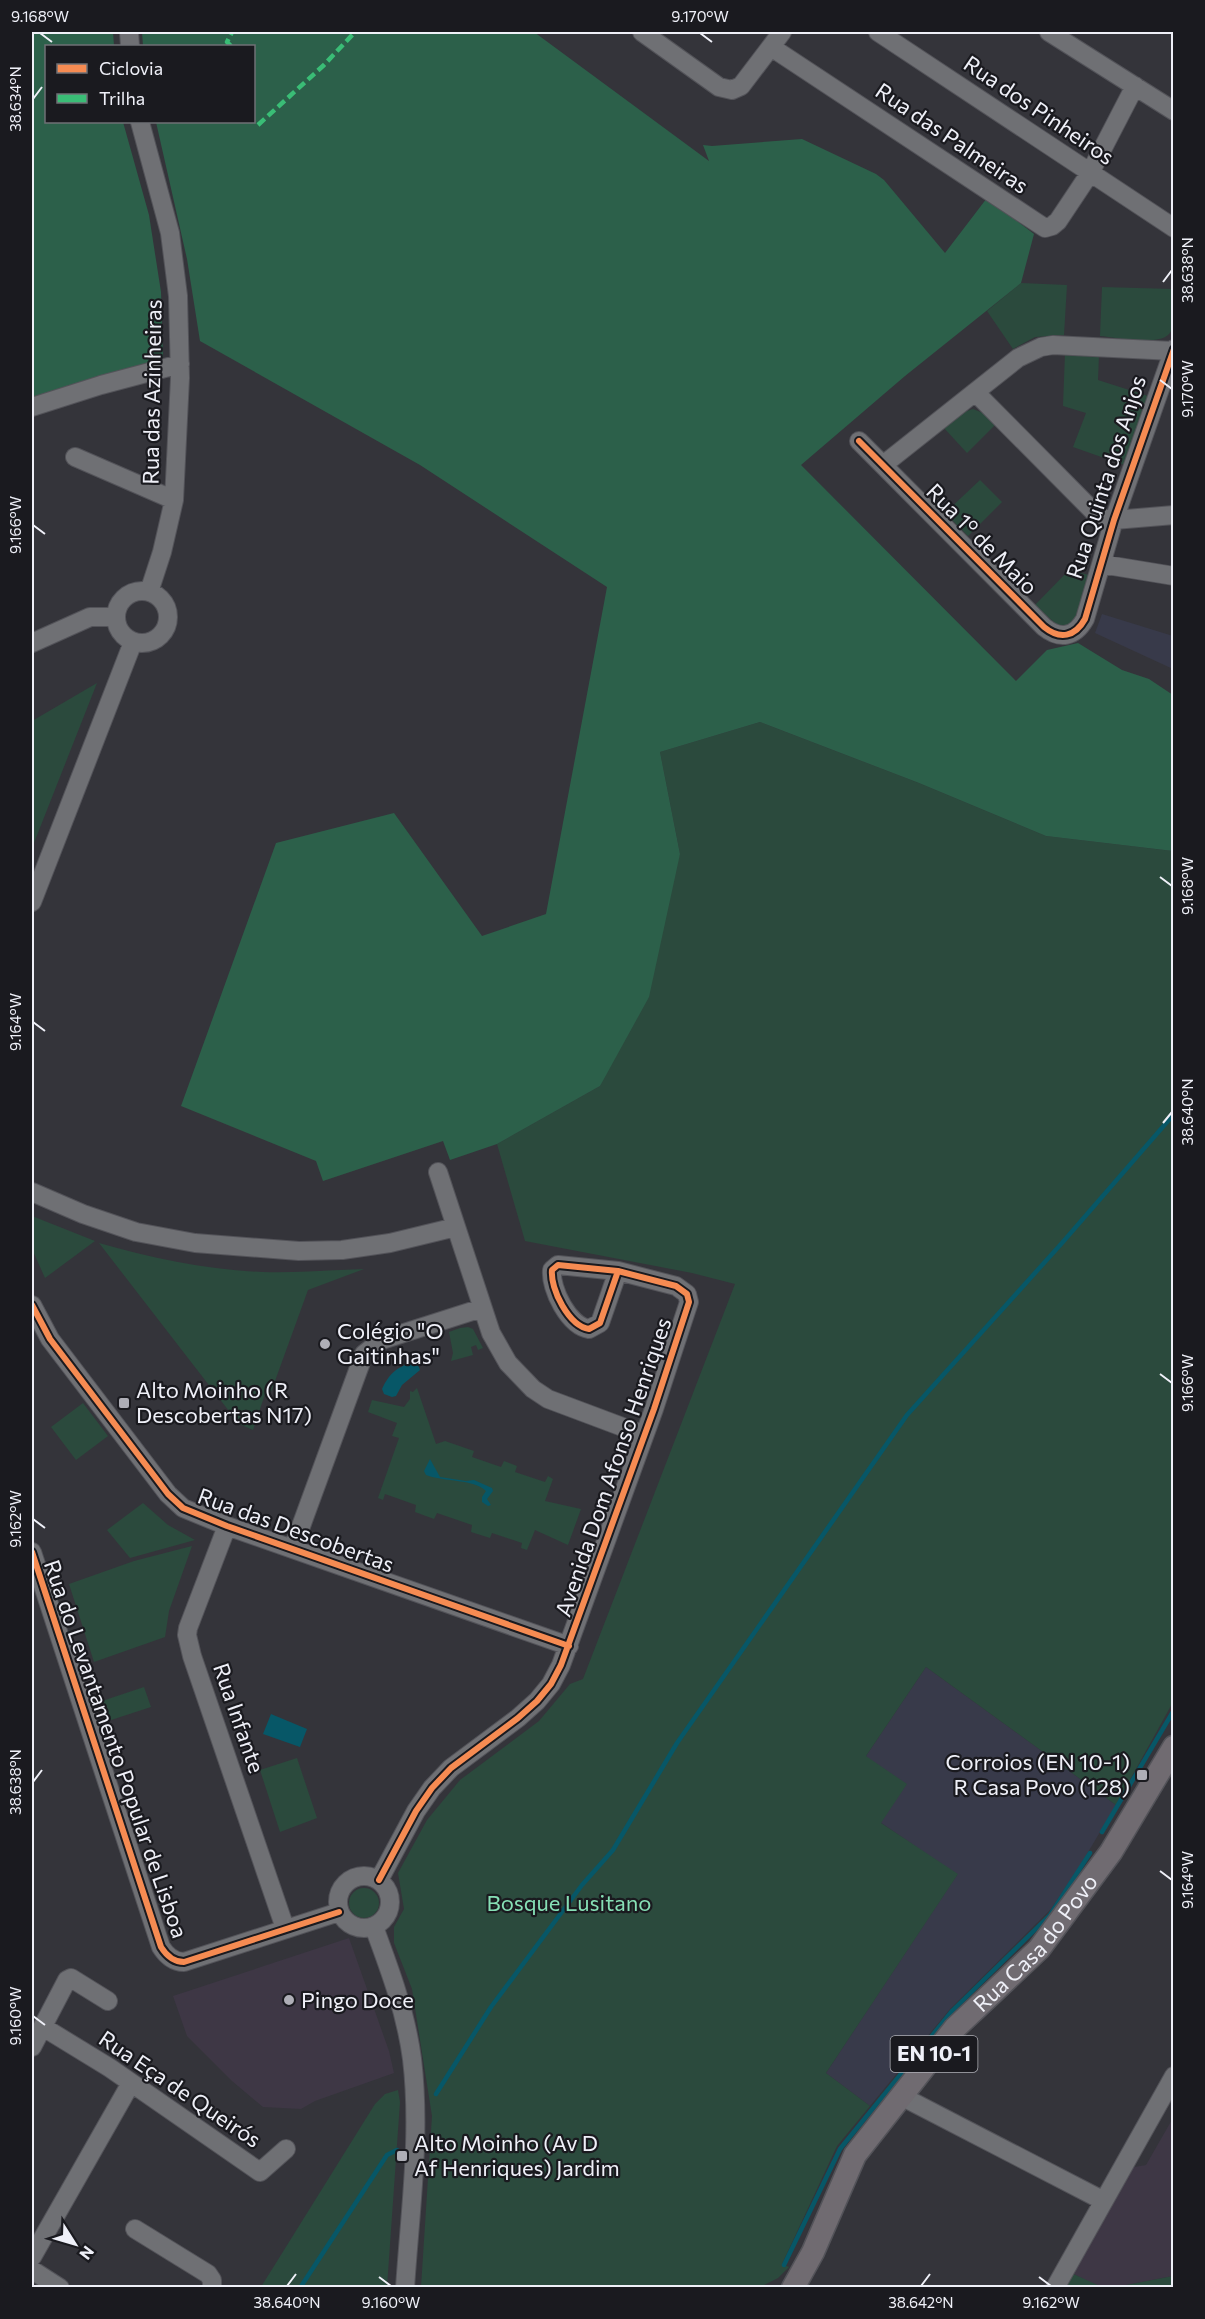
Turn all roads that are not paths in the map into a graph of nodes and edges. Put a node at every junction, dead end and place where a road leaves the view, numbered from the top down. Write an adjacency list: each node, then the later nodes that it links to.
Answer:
1 (642, 32): 5 (street)
2 (782, 32): 5 (street)
3 (878, 32): 9 (street, Rua dos Pinheiros)
4 (1049, 32): 6 (street)
5 (771, 47): 9 (street, Rua das Palmeiras)
6 (1135, 86): 7 (street); 9 (street)
7 (1173, 111)
8 (140, 123): 12 (street, Rua das Azinheiras)
9 (1090, 173): 10 (street, Rua dos Pinheiros)
10 (1173, 228)
11 (1173, 350): 13 (street); 20 (street, Rua Quinta dos Anjos)
12 (180, 363): 14 (street); 18 (street, Rua das Azinheiras)
13 (975, 392): 17 (street); 20 (street)
14 (32, 407)
15 (859, 441): 17 (street, Rua 1º de Maio)
16 (75, 457): 18 (street)
17 (883, 465): 25 (street, Rua 1º de Maio)
18 (174, 500): 23 (street, Rua das Azinheiras)
19 (1173, 515): 20 (street)
20 (1114, 520): 21 (street, Rua Quinta dos Anjos)
21 (1101, 564): 22 (street); 25 (street, Rua Quinta dos Anjos)
22 (1173, 576)
23 (149, 592): 24 (street); 26 (street)
24 (116, 617): 26 (street); 27 (street)
25 (1085, 620)
26 (133, 642): 28 (street)
27 (32, 643)
28 (32, 902)
29 (438, 1172): 31 (street)
30 (32, 1192): 31 (street)
31 (456, 1227): 34 (street)
32 (618, 1271): 35 (street, Avenida Dom Afonso Henriques)
33 (32, 1305): 36 (street, Rua das Descobertas)
34 (482, 1308): 35 (street); 37 (street)
35 (644, 1435): 39 (street, Avenida Dom Afonso Henriques)
36 (227, 1526): 37 (street, Rua das Descobertas); 44 (street, Rua Infante)
37 (292, 1548): 39 (street, Rua das Descobertas)
38 (32, 1552): 44 (street, Rua do Levantamento Popular de Lisboa)
39 (569, 1646): 41 (street, Avenida Dom Afonso Henriques)
40 (1173, 1746): 50 (main road, Rua Casa do Povo / EN 10-1)
41 (379, 1880): 42 (street); 43 (street)
42 (339, 1912): 43 (street); 44 (street, Rua do Levantamento Popular de Lisboa)
43 (374, 1927): 59 (street)
44 (285, 1928)
45 (108, 2001): 46 (street)
46 (43, 2027): 47 (street); 49 (street, Rua Eça de Queirós)
47 (32, 2047)
48 (1173, 2076): 52 (street)
49 (131, 2083): 51 (street, Rua Eça de Queirós); 54 (street)
50 (901, 2096): 52 (street); 57 (main road, Rua Casa do Povo / EN 10-1)
51 (286, 2149)
52 (1102, 2200): 60 (street)
53 (135, 2229): 58 (street)
54 (32, 2258)
55 (32, 2270): 56 (street)
56 (55, 2286)
57 (793, 2286)
58 (213, 2288)
59 (405, 2288)
60 (1055, 2288)

